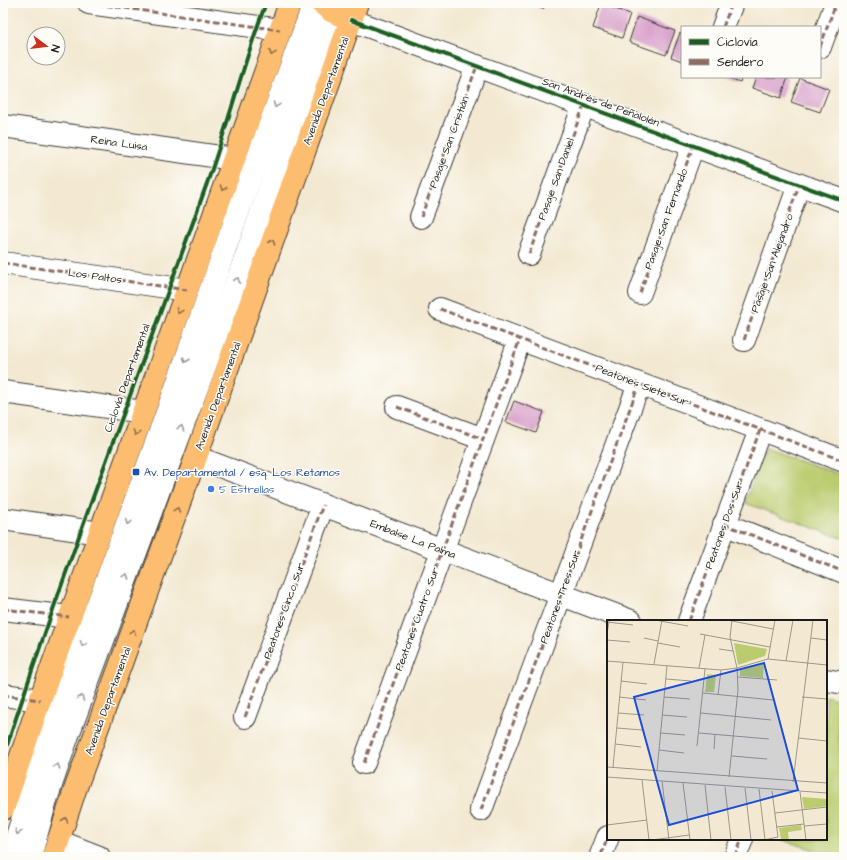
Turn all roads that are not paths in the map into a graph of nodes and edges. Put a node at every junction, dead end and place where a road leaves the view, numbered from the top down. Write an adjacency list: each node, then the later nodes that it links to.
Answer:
1 (89, 3): 8 (street)
2 (290, 3): 8 (main road)
3 (732, 3): 7 (street)
4 (836, 3): 9 (street)
5 (325, 5): 6 (main road); 26 (street, one-way to 5); 49 (street, one-way to 49)
6 (354, 11): 10 (street, San Andrés de Peñalolén); 20 (main road, Avenida Departamental, one-way to 6)
7 (723, 26)
8 (280, 30): 14 (main road, one-way to 14)
9 (821, 44)
10 (477, 66): 11 (street, San Andrés de Peñalolén); 17 (street, Pasaje San Cristián)
11 (584, 105): 13 (street, San Andrés de Peñalolén); 18 (street, Pasaje San Daniel)
12 (3, 126): 14 (street, Reina Luisa)
13 (693, 146): 15 (street, San Andrés de Peñalolén); 22 (street, Pasaje San Fernando)
14 (234, 159): 21 (main road, one-way to 21)
15 (799, 185): 16 (street, San Andrés de Peñalolén); 25 (street, Pasaje San Alejandro)
16 (844, 201)
17 (421, 217)
18 (529, 254)
19 (3, 263): 21 (street, Los Paltos)
20 (263, 268): 26 (street); 33 (main road, Avenida Departamental)
21 (187, 290): 30 (main road, one-way to 30)
22 (640, 293)
23 (440, 309): 24 (street, Peatones Siete Sur)
24 (520, 339): 27 (street, Peatones Siete Sur); 32 (street, Peatones Cuatro Sur)
25 (744, 340)
26 (206, 362): 58 (street, one-way to 26)
27 (639, 384): 31 (street, Peatones Siete Sur); 41 (street, Peatones Tres Sur)
28 (3, 392): 30 (street)
29 (397, 407): 32 (street)
30 (143, 412): 38 (main road, one-way to 38)
31 (760, 430): 34 (street, Peatones Siete Sur); 37 (street, Peatones Dos Sur)
32 (483, 440): 39 (street, Peatones Cuatro Sur)
33 (196, 457): 35 (street, Embalse La Palma); 56 (main road, Avenida Departamental, one-way to 33)
34 (844, 461)
35 (323, 505): 39 (street, Embalse La Palma); 50 (street, Peatones Cinco Sur)
36 (3, 519): 38 (street)
37 (724, 524): 40 (street); 45 (street, Peatones Dos Sur)
38 (100, 533): 43 (main road)
39 (442, 550): 41 (street, Embalse La Palma); 51 (street, Peatones Cuatro Sur)
40 (844, 572)
41 (561, 595): 44 (street, Embalse La Palma); 53 (street, Peatones Tres Sur)
42 (3, 609): 43 (street)
43 (69, 617): 49 (main road)
44 (628, 620)
45 (689, 620)
46 (827, 680): 47 (street)
47 (844, 683)
48 (3, 695): 49 (street)
49 (50, 701): 52 (main road); 54 (street); 57 (street, one-way to 57)
50 (245, 717)
51 (364, 763)
52 (3, 809)
53 (481, 810)
54 (3, 817)
55 (742, 840): 60 (street)
56 (56, 849): 59 (street)
57 (10, 857)
58 (30, 857)
59 (99, 857)
60 (735, 857)

